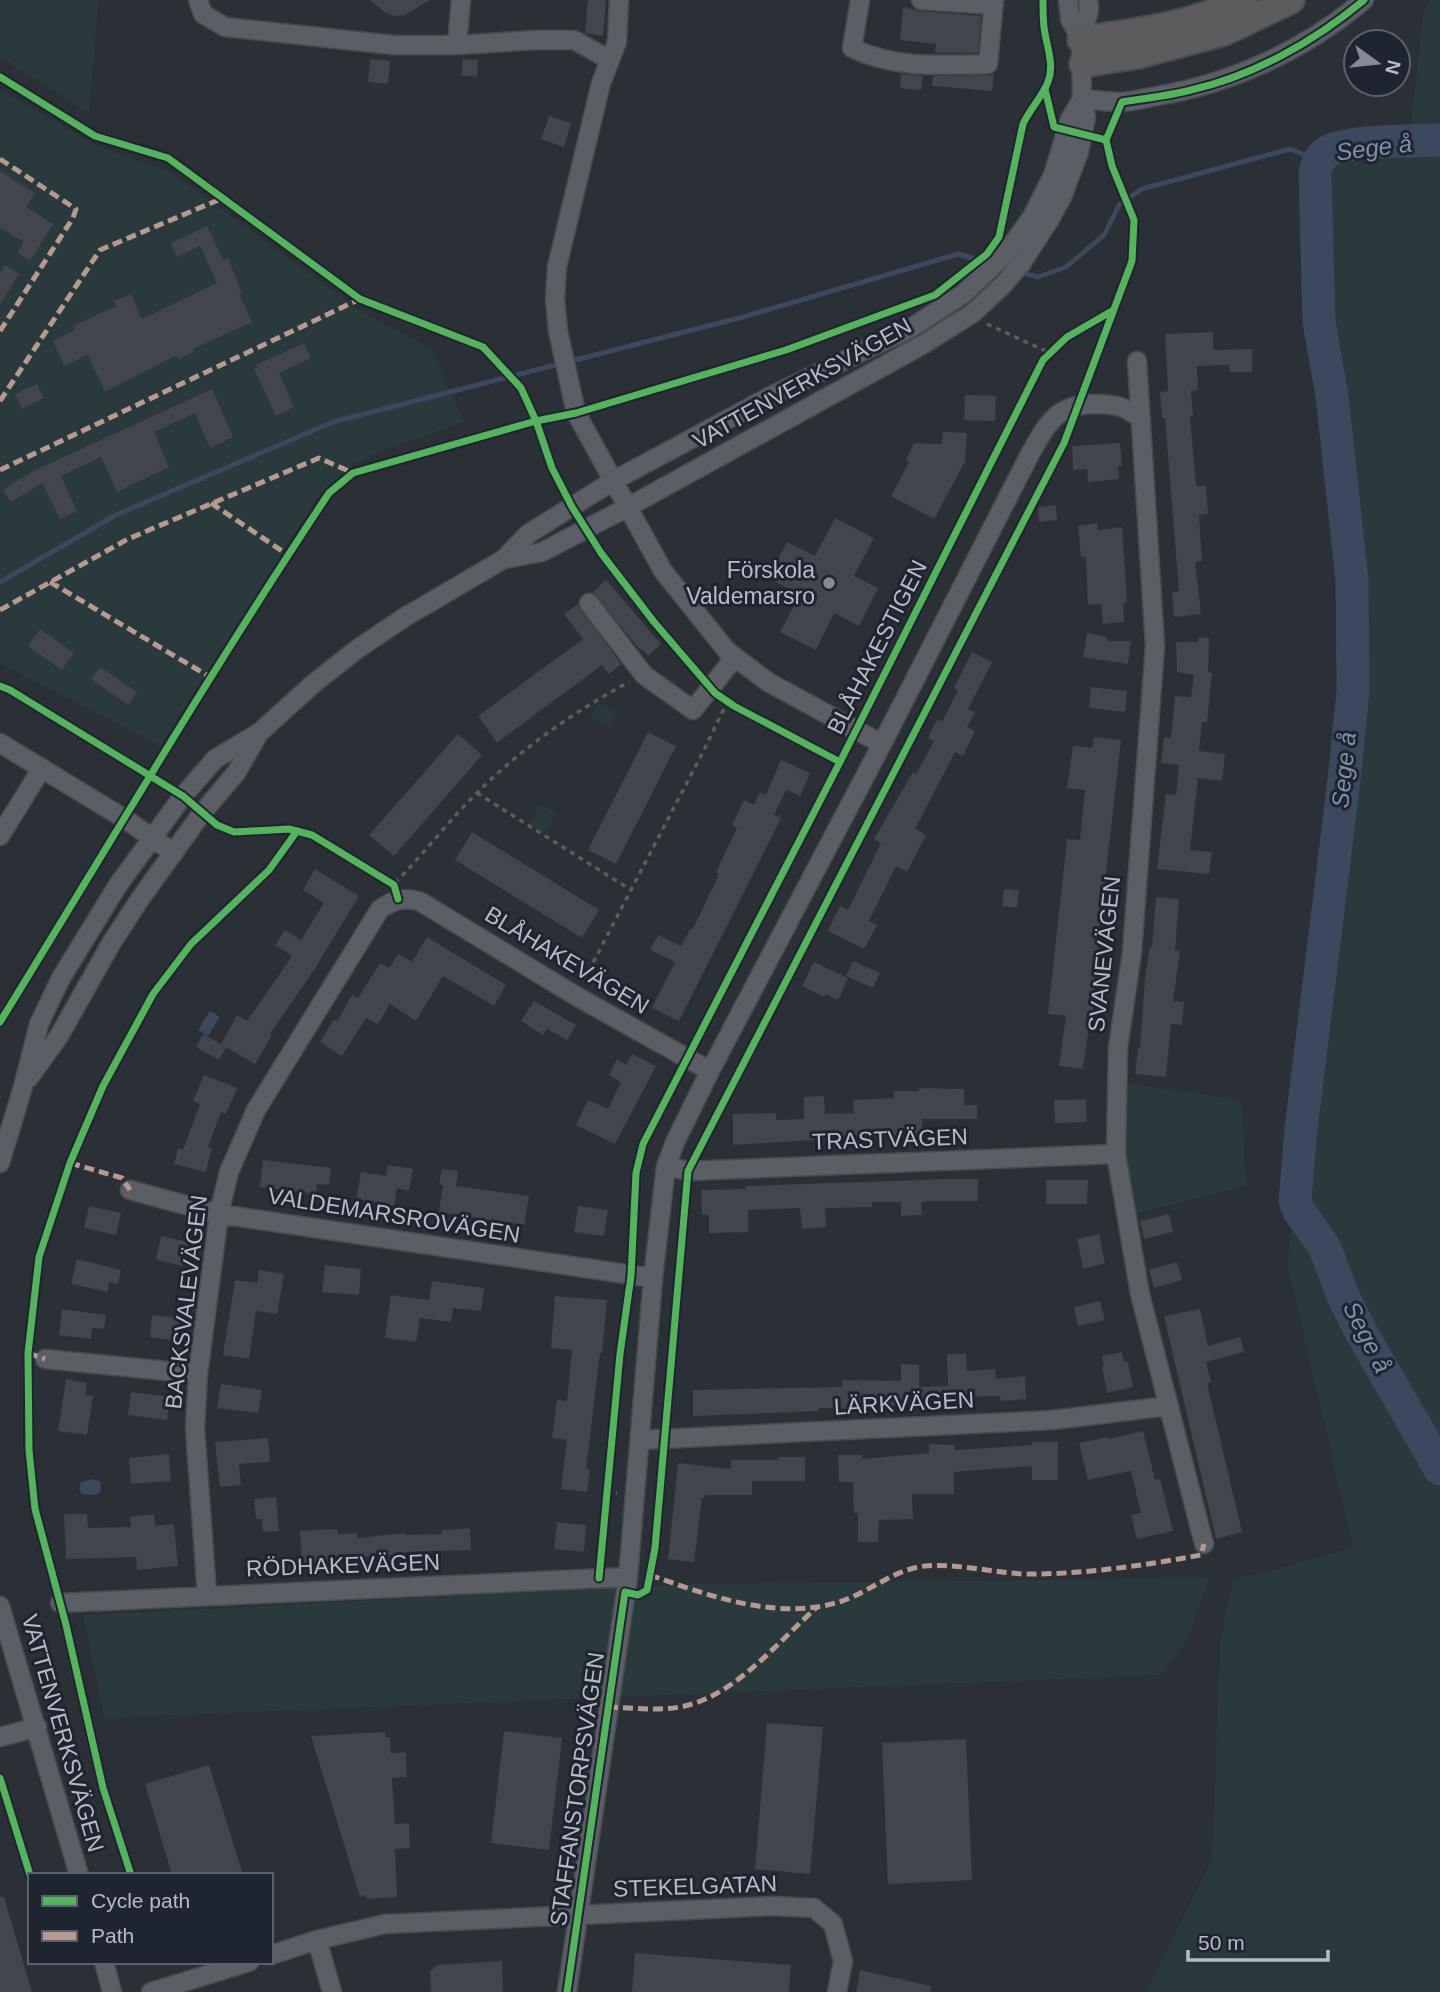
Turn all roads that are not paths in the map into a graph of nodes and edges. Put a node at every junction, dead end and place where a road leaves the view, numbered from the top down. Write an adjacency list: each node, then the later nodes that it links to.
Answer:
1 (198, 0): 12 (street)
2 (461, 0): 12 (street)
3 (619, 0): 14 (street)
4 (860, 0): 11 (street)
5 (921, 0): 11 (street)
6 (1068, 0): 13 (street, VATTENVERKSVÄGEN)
7 (1088, 0): 13 (street, VATTENVERKSVÄGEN)
8 (1244, 0): 13 (highway)
9 (1292, 0): 13 (highway)
10 (1364, 0): 15 (street)
11 (994, 2)
12 (457, 45): 14 (street)
13 (1082, 52): 15 (street, VATTENVERKSVÄGEN)
14 (610, 60): 18 (street)
15 (1083, 99): 18 (street, VATTENVERKSVÄGEN); 19 (street, VATTENVERKSVÄGEN)
16 (1137, 361): 17 (street, SVANEVÄGEN)
17 (1139, 417): 25 (street, STAFFANSTORPSVÄGEN); 33 (street, SVANEVÄGEN)
18 (613, 481): 19 (street); 20 (street, VATTENVERKSVÄGEN)
19 (628, 507): 20 (street, VATTENVERKSVÄGEN); 22 (street)
20 (504, 559): 23 (street, VATTENVERKSVÄGEN)
21 (589, 603): 22 (street)
22 (735, 657): 25 (street)
23 (260, 732): 28 (street, VATTENVERKSVÄGEN); 29 (street, VATTENVERKSVÄGEN)
24 (0, 743): 26 (street)
25 (882, 744): 31 (street, STAFFANSTORPSVÄGEN)
26 (42, 768): 27 (street); 28 (street)
27 (0, 836)
28 (152, 837): 29 (street); 32 (street, VATTENVERKSVÄGEN)
29 (174, 853): 32 (street, VATTENVERKSVÄGEN)
30 (396, 892): 31 (street, BLÅHAKEVÄGEN); 37 (street, BACKSVALEVÄGEN)
31 (710, 1071): 35 (street, STAFFANSTORPSVÄGEN)
32 (23, 1087): 34 (street, VATTENVERKSVÄGEN)
33 (1116, 1154): 35 (street, TRASTVÄGEN); 41 (street, SVANEVÄGEN)
34 (0, 1163)
35 (666, 1166): 38 (street, STAFFANSTORPSVÄGEN)
36 (130, 1190): 37 (street, VALDEMARSROVÄGEN)
37 (219, 1214): 38 (street, VALDEMARSROVÄGEN); 40 (street, BACKSVALEVÄGEN)
38 (653, 1279): 42 (street, STAFFANSTORPSVÄGEN)
39 (45, 1359): 40 (street)
40 (198, 1374): 45 (street, BACKSVALEVÄGEN)
41 (1169, 1406): 42 (street, LÄRKVÄGEN); 43 (street, SVANEVÄGEN)
42 (641, 1440): 44 (street, STAFFANSTORPSVÄGEN)
43 (1204, 1544)
44 (628, 1577): 45 (street, RÖDHAKEVÄGEN); 51 (street, STAFFANSTORPSVÄGEN)
45 (206, 1595): 46 (street, RÖDHAKEVÄGEN)
46 (60, 1603)
47 (0, 1606): 48 (street, VATTENVERKSVÄGEN)
48 (37, 1727): 49 (street); 50 (street, VATTENVERKSVÄGEN)
49 (0, 1737)
50 (78, 1873)
51 (577, 1916): 52 (street, STEKELGATAN); 59 (street, STAFFANSTORPSVÄGEN); 60 (street, STEKELGATAN)
52 (317, 1940): 53 (street, STEKELGATAN); 58 (street)
53 (273, 1954)
54 (105, 1964): 56 (street)
55 (242, 1964): 57 (street)
56 (112, 1992)
57 (151, 1992)
58 (332, 1992)
59 (567, 1992)
60 (837, 1992)

